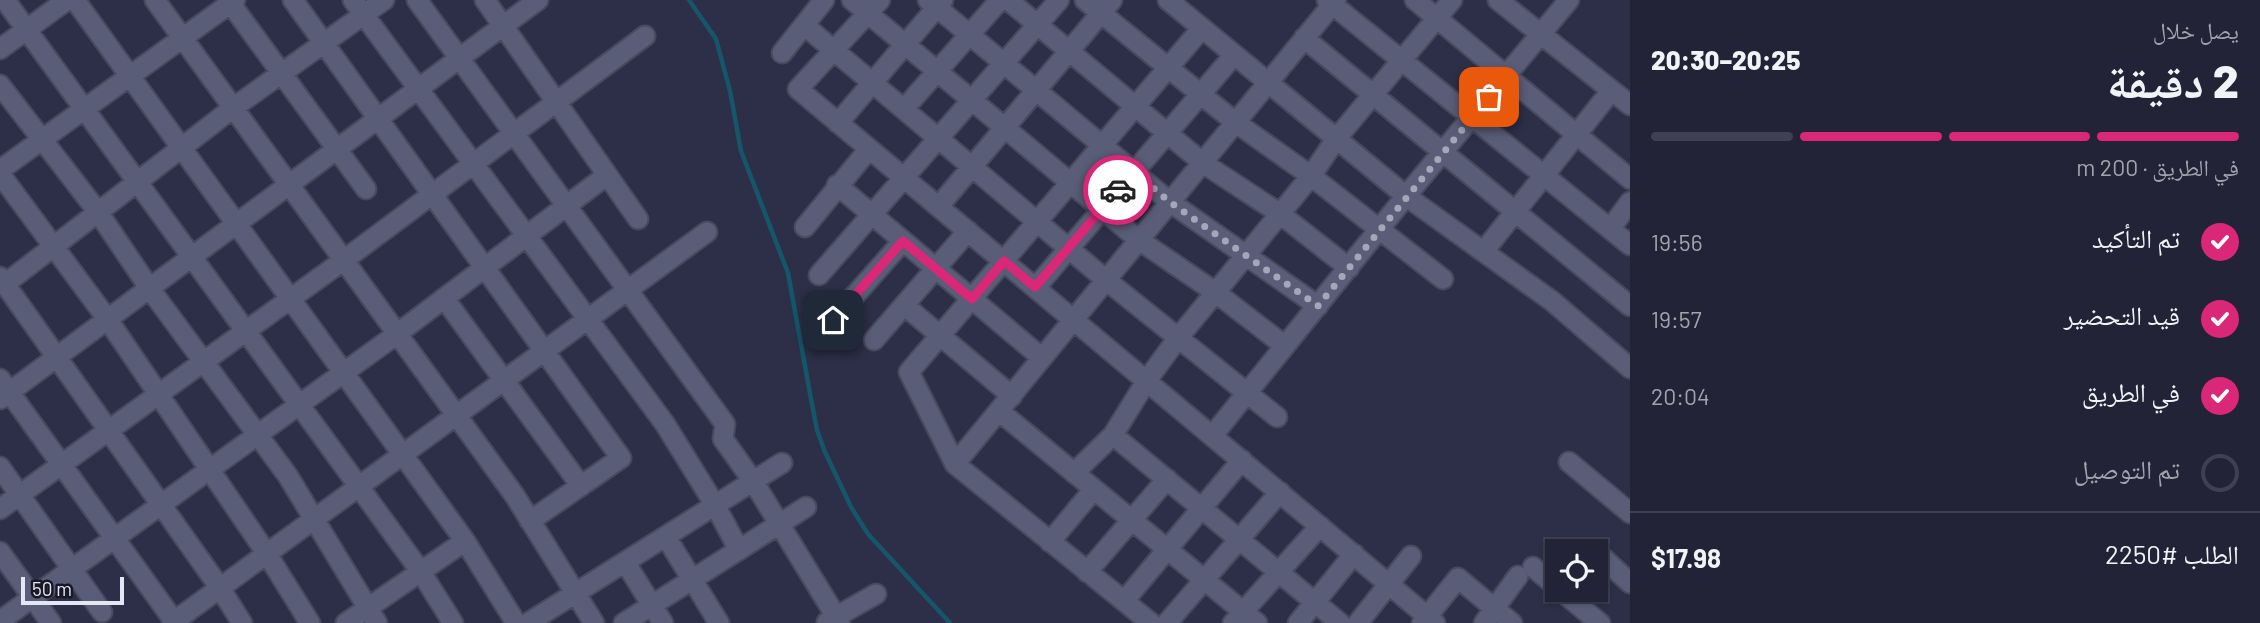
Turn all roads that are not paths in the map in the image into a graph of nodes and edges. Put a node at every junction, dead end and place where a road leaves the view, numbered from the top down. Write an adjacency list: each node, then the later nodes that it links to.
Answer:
1 (5, 0): 31 (street)
2 (67, 0): 31 (street)
3 (75, 0): 50 (street)
4 (155, 0): 36 (street)
5 (293, 0): 37 (street)
6 (384, 0): 24 (street)
7 (417, 0): 44 (street)
8 (485, 0): 29 (street)
9 (538, 0): 29 (street)
10 (824, 0): 27 (street)
11 (852, 0): 25 (street)
12 (1000, 0): 33 (street)
13 (1008, 0): 28 (street)
14 (1059, 0): 28 (street)
15 (1168, 0): 30 (street)
16 (1415, 0): 26 (street)
17 (1451, 0): 26 (street)
18 (1498, 0): 32 (street)
19 (1570, 0): 32 (street)
20 (231, 1): 36 (street); 49 (street)
21 (1332, 1): 35 (street); 45 (street)
22 (936, 2): 33 (street); 38 (street)
23 (1099, 4): 41 (street); 47 (street)
24 (358, 7): 37 (street); 55 (street)
25 (874, 7): 38 (street); 40 (street)
26 (1437, 18): 45 (street); 51 (street)
27 (804, 25): 40 (street); 42 (street)
28 (1037, 25): 41 (street); 46 (street)
29 (503, 26): 44 (street); 61 (street)
30 (1202, 28): 43 (street); 47 (street)
31 (27, 30): 39 (street); 66 (street)
32 (1541, 33): 51 (street); 57 (street)
33 (969, 35): 46 (street); 48 (street)
34 (645, 36): 61 (street)
35 (1304, 38): 53 (street); 59 (street)
36 (183, 39): 50 (street); 64 (street)
37 (324, 43): 49 (street); 68 (street)
38 (905, 44): 48 (street); 52 (street)
39 (0, 49)
40 (834, 50): 52 (street); 69 (street)
41 (1069, 51): 56 (street); 63 (street)
42 (782, 53)
43 (1234, 55): 53 (street); 58 (street)
44 (459, 58): 55 (street); 73 (street)
45 (1402, 60): 59 (street); 67 (street)
46 (1004, 64): 56 (street); 60 (street)
47 (1168, 68): 58 (street); 63 (street)
48 (937, 71): 60 (street); 65 (street)
49 (282, 74): 64 (street); 81 (street)
50 (131, 77): 66 (street); 79 (street)
51 (1506, 77): 67 (street); 74 (street)
52 (872, 83): 65 (street); 69 (street)
53 (1268, 83): 70 (street); 77 (street)
54 (0, 85): 76 (street)
55 (419, 89): 68 (street); 84 (street)
56 (1035, 90): 71 (street); 78 (street)
57 (1611, 91): 62 (street); 74 (street)
58 (1201, 94): 70 (street); 72 (street)
59 (1373, 95): 77 (street); 82 (street)
60 (972, 100): 71 (street); 75 (street)
61 (557, 102): 73 (street); 88 (street)
62 (1630, 105)
63 (1135, 106): 72 (street); 78 (street)
64 (233, 108): 79 (street); 96 (street)
65 (904, 109): 75 (street)
66 (84, 110): 76 (street); 93 (street)
67 (1472, 117): 82 (street); 90 (street)
68 (379, 119): 81 (street); 98 (street)
69 (838, 122): 80 (street)
70 (1236, 122): 83 (street); 89 (street)
71 (1005, 127): 85 (street); 94 (street)
72 (1167, 133): 83 (street); 87 (street)
73 (514, 134): 84 (street); 102 (street)
74 (1577, 135): 90 (street); 92 (street)
75 (939, 138): 85 (street); 91 (street)
76 (42, 139): 86 (street); 105 (street)
77 (1336, 139): 89 (street); 99 (street)
78 (1102, 146): 87 (street); 94 (street)
79 (182, 148): 93 (street); 111 (street)
80 (869, 149): 91 (street); 95 (street)
81 (338, 150): 96 (street); 97 (street)
82 (1443, 152): 99 (street); 106 (street)
83 (1203, 163): 100 (street); 107 (street)
84 (474, 164): 98 (street); 117 (street)
85 (972, 167): 103 (street); 110 (street)
86 (0, 172): 121 (street)
87 (1134, 172): 100 (street); 104 (street)
88 (607, 175): 102 (street); 109 (street)
89 (1311, 176): 107 (street); 115 (street)
90 (1544, 176): 106 (street); 113 (street)
91 (904, 178): 103 (street); 108 (street)
92 (1630, 178)
93 (137, 182): 105 (street); 125 (street)
94 (1071, 183): 104 (street); 110 (street)
95 (837, 185): 108 (street); 112 (street)
96 (289, 186): 111 (street); 126 (street)
97 (366, 189)
98 (433, 195): 126 (street); 128 (street)
99 (1406, 196): 115 (street); 123 (street)
100 (1170, 202): 118 (street); 124 (street)
101 (1630, 202): 113 (street)
102 (566, 205): 117 (street); 137 (street)
103 (939, 206): 114 (street)
104 (1102, 209): 118 (street); 122 (street)
105 (98, 212): 121 (street); 136 (street)
106 (1515, 212): 123 (street); 144 (street)
107 (1279, 214): 124 (street); 130 (street)
108 (872, 215): 119 (street); 131 (street)
109 (638, 219)
110 (1037, 222): 122 (street); 127 (street)
111 (237, 225): 125 (street); 140 (street)
112 (805, 227)
113 (1610, 229): 120 (street)
114 (968, 230): 127 (street); 129 (street)
115 (1378, 231): 130 (street); 132 (street)
116 (707, 232): 137 (street)
117 (526, 236): 128 (street); 147 (street)
118 (1139, 240): 133 (street); 138 (street)
119 (903, 241): 129 (street); 148 (street)
120 (1630, 245)
121 (53, 247): 134 (street); 146 (street)
122 (1069, 248): 133 (street); 135 (street)
123 (1484, 251): 159 (street)
124 (1246, 254): 138 (street); 143 (street)
125 (192, 257): 136 (street); 149 (street)
126 (344, 260): 140 (street); 150 (street)
127 (1004, 261): 135 (street); 141 (street)
128 (484, 267): 139 (street); 155 (street)
129 (936, 268): 141 (street); 142 (street)
130 (1349, 268): 143 (street)
131 (819, 275)
132 (1443, 279)
133 (1106, 280): 145 (street); 152 (street)
134 (2, 281): 156 (street)
135 (1035, 287): 145 (street)
136 (149, 289): 146 (street); 158 (street)
137 (628, 290): 147 (street); 184 (street)
138 (1215, 292): 152 (street); 154 (street)
139 (444, 298): 150 (street); 162 (street)
140 (290, 299): 149 (street); 160 (street)
141 (972, 299): 151 (street); 157 (street)
142 (904, 305): 151 (street); 153 (street)
143 (1318, 306): 154 (street)
144 (1630, 306)
145 (1074, 319): 157 (street); 161 (street)
146 (108, 320): 156 (street); 165 (street)
147 (588, 320): 155 (street); 191 (street)
148 (833, 320)
149 (246, 331): 158 (street); 167 (street)
150 (397, 334): 160 (street); 168 (street)
151 (940, 335): 166 (street); 179 (street)
152 (1178, 338): 161 (street); 164 (street)
153 (874, 341)
154 (1285, 346): 164 (street)
155 (545, 351): 162 (street); 185 (street)
156 (57, 357): 163 (street); 170 (street)
157 (1042, 358): 166 (street)
158 (204, 362): 165 (street); 171 (street)
159 (1630, 368)
160 (343, 373): 167 (street); 174 (street)
161 (1147, 380): 172 (street); 173 (street)
162 (505, 381): 168 (street); 185 (street)
163 (3, 390): 178 (street)
164 (1247, 393): 169 (street); 173 (street)
165 (159, 394): 170 (street); 181 (street)
166 (1005, 403): 179 (street); 182 (street)
167 (299, 404): 171 (street); 186 (street)
168 (456, 416): 174 (street); 198 (street)
169 (1277, 417)
170 (108, 431): 178 (street); 190 (street)
171 (257, 435): 181 (street); 196 (street)
172 (1113, 435): 182 (street); 183 (street)
173 (1213, 435): 175 (street)
174 (403, 455): 186 (street); 204 (street)
175 (1242, 460): 188 (street); 194 (street)
176 (1569, 462): 195 (street)
177 (782, 463): 184 (street)
178 (62, 464): 189 (street); 202 (street)
179 (955, 464): 205 (street)
180 (0, 467): 189 (street)
181 (210, 469): 190 (street); 209 (street)
182 (1074, 473): 187 (street)
183 (1167, 480): 194 (street); 197 (street)
184 (753, 481): 191 (street); 199 (street)
185 (581, 486): 198 (street)
186 (359, 487): 196 (street); 215 (street)
187 (1094, 489): 197 (street); 205 (street)
188 (1280, 492): 200 (street); 203 (street)
189 (20, 495): 193 (street); 214 (street)
190 (161, 505): 202 (street); 223 (street)
191 (715, 505): 201 (street); 206 (street)
192 (806, 507): 199 (street)
193 (0, 509)
194 (1202, 509): 203 (street); 207 (street)
195 (1630, 513)
196 (313, 520): 209 (street); 232 (street)
197 (1132, 520): 207 (street); 216 (street)
198 (530, 522): 224 (street)
199 (779, 524): 206 (street); 236 (street)
200 (1320, 526): 210 (street); 217 (street)
201 (666, 537): 212 (street); 218 (street)
202 (115, 538): 214 (street); 238 (street)
203 (1239, 539): 217 (street); 219 (street)
204 (465, 541): 215 (street); 244 (street)
205 (1050, 541): 216 (street)
206 (738, 550): 218 (street)
207 (1168, 550): 219 (street); 227 (street)
208 (0, 552): 226 (street)
209 (267, 554): 223 (street); 241 (street)
210 (1354, 554): 222 (street); 228 (street)
211 (1411, 556): 222 (street)
212 (625, 562): 224 (street); 230 (street)
213 (1608, 563): 221 (street)
214 (72, 569): 226 (street); 231 (street)
215 (421, 572): 232 (street); 243 (street)
216 (1087, 572): 227 (street)
217 (1279, 572): 228 (street); 234 (street)
218 (692, 579): 230 (street); 249 (street)
219 (1204, 580): 234 (street); 251 (street)
220 (1545, 582): 233 (street)
221 (1630, 583)
222 (1389, 584): 237 (street); 254 (street)
223 (220, 588): 238 (street); 240 (street)
224 (575, 593): 245 (street); 246 (street)
225 (876, 594): 236 (street)
226 (33, 597): 235 (street); 239 (street)
227 (1124, 601): 250 (street)
228 (1315, 602): 252 (street); 253 (street)
229 (1575, 602): 256 (street)
230 (652, 605): 247 (street); 248 (street)
231 (102, 611)
232 (372, 615): 242 (street)
233 (1489, 616): 237 (street); 255 (street)
234 (1245, 619)
235 (0, 621)
236 (834, 621)
237 (1428, 621)
238 (173, 622)
239 (51, 623)
240 (242, 623)
241 (310, 623)
242 (346, 623)
243 (453, 623)
244 (516, 623)
245 (528, 623)
246 (594, 623)
247 (624, 623)
248 (663, 623)
249 (719, 623)
250 (1151, 623)
251 (1167, 623)
252 (1298, 623)
253 (1340, 623)
254 (1358, 623)
255 (1512, 623)
256 (1600, 623)

